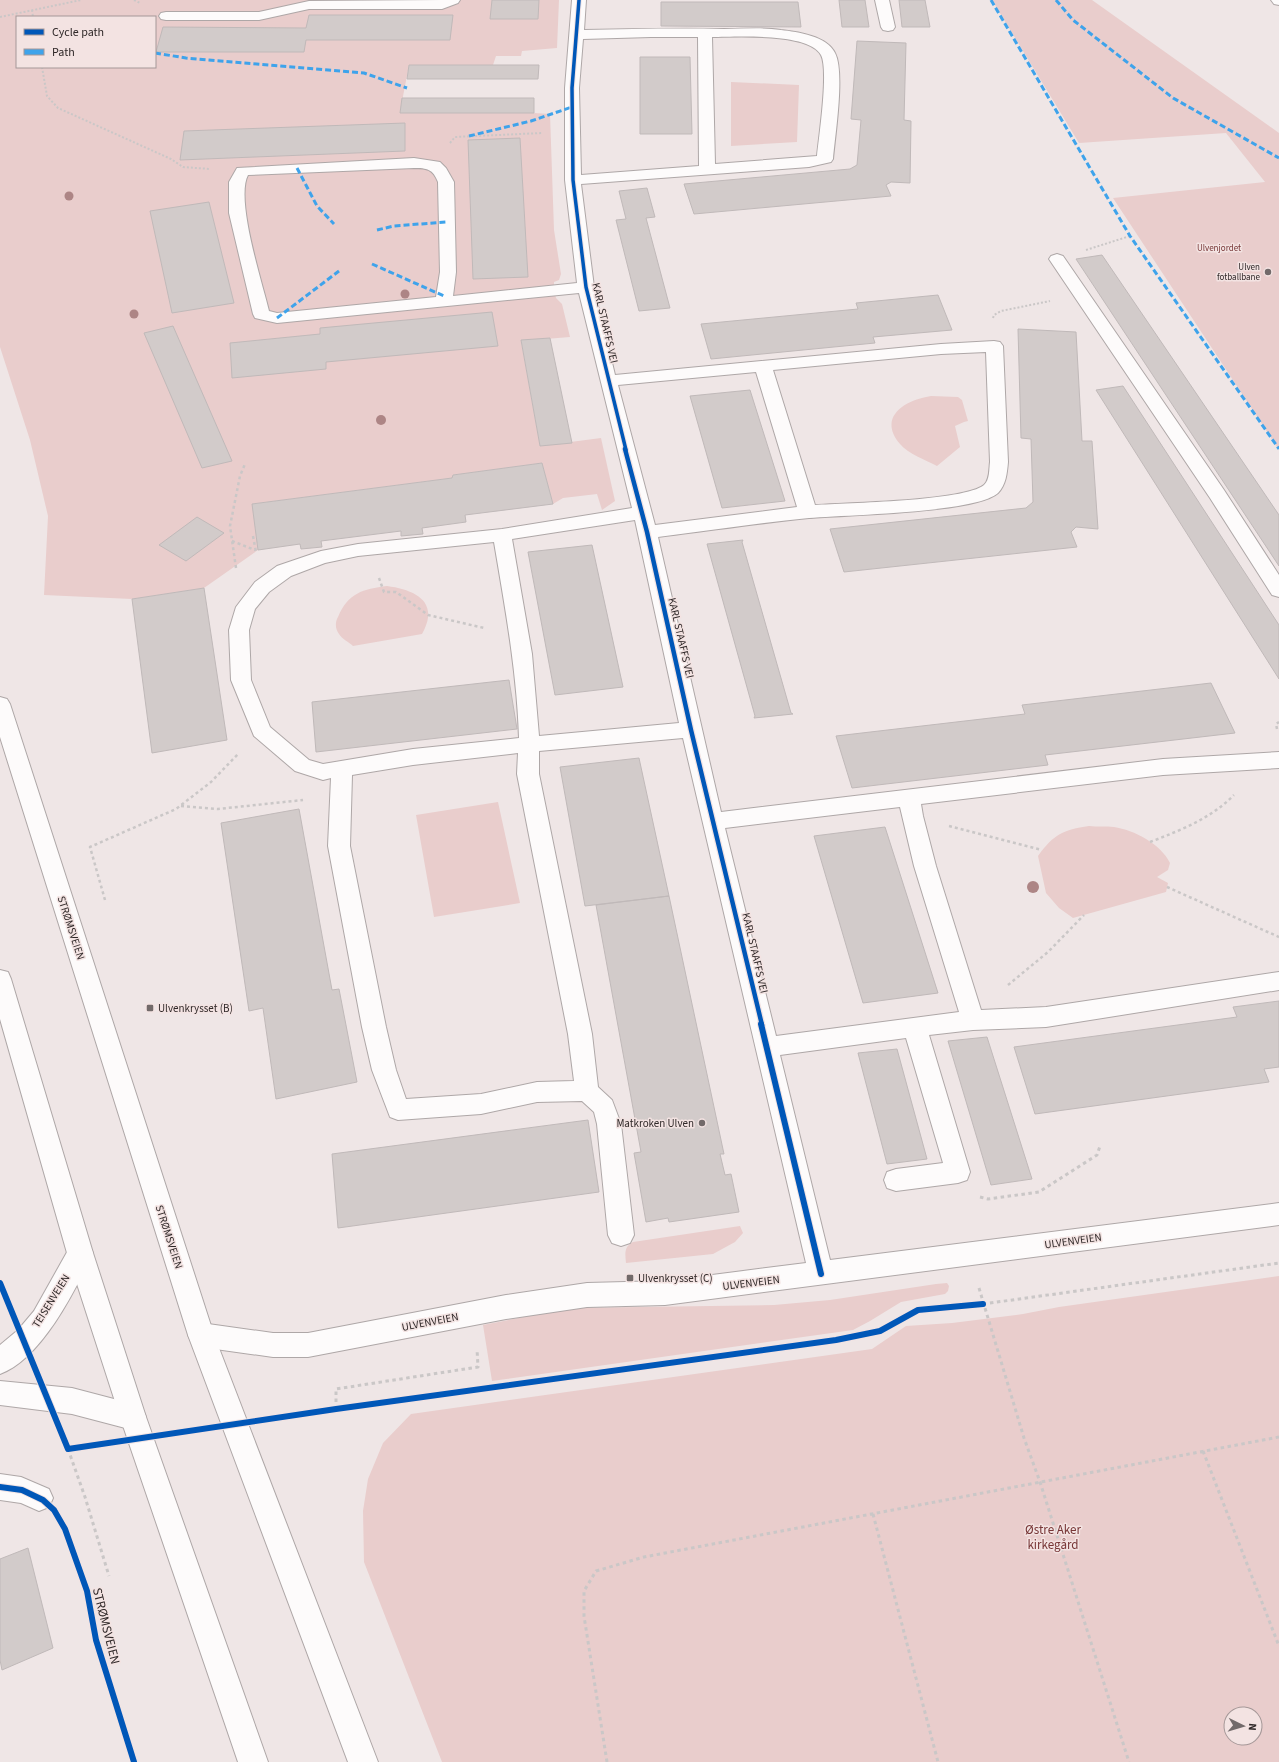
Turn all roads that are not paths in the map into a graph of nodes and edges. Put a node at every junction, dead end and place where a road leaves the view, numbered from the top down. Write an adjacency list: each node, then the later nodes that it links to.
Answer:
1 (453, 0): 4 (main road)
2 (579, 0): 7 (main road, KARL STAAFFS VEI)
3 (882, 0): 5 (main road)
4 (166, 16)
5 (888, 27)
6 (705, 32): 7 (main road); 8 (main road); 8 (main road)
7 (576, 35): 9 (main road, KARL STAAFFS VEI)
8 (706, 169): 9 (main road)
9 (573, 180): 11 (main road, KARL STAAFFS VEI)
10 (1057, 259): 18 (main road)
11 (586, 287): 12 (main road); 14 (main road, KARL STAAFFS VEI)
12 (444, 300): 12 (main road)
13 (763, 366): 14 (main road); 15 (main road); 15 (main road)
14 (608, 381): 16 (main road, KARL STAAFFS VEI)
15 (808, 512): 16 (main road)
16 (644, 523): 17 (main road); 20 (main road, KARL STAAFFS VEI)
17 (502, 535): 21 (main road); 23 (main road)
18 (1279, 590)
19 (0, 704): 37 (main road, STRØMSVEIEN)
20 (691, 730): 21 (main road); 25 (main road, KARL STAAFFS VEI)
21 (530, 744): 23 (main road); 31 (main road)
22 (1279, 760): 24 (main road)
23 (342, 769): 31 (main road)
24 (911, 807): 25 (main road); 28 (main road)
25 (714, 821): 30 (main road, KARL STAAFFS VEI)
26 (0, 979): 35 (main road)
27 (1279, 981): 28 (main road)
28 (972, 1020): 29 (main road)
29 (915, 1028): 30 (main road); 32 (main road)
30 (767, 1047): 36 (main road, KARL STAAFFS VEI)
31 (587, 1091): 34 (main road)
32 (896, 1180)
33 (1279, 1214): 36 (main road, ULVENVEIEN)
34 (621, 1236)
35 (80, 1253): 38 (main road, TEISENVEIEN); 40 (main road)
36 (821, 1274): 37 (main road, ULVENVEIEN)
37 (201, 1335): 44 (main road, STRØMSVEIEN)
38 (0, 1362)
39 (0, 1392): 40 (main road)
40 (133, 1417): 43 (main road)
41 (0, 1488): 42 (main road)
42 (39, 1498)
43 (253, 1762)
44 (362, 1762)

